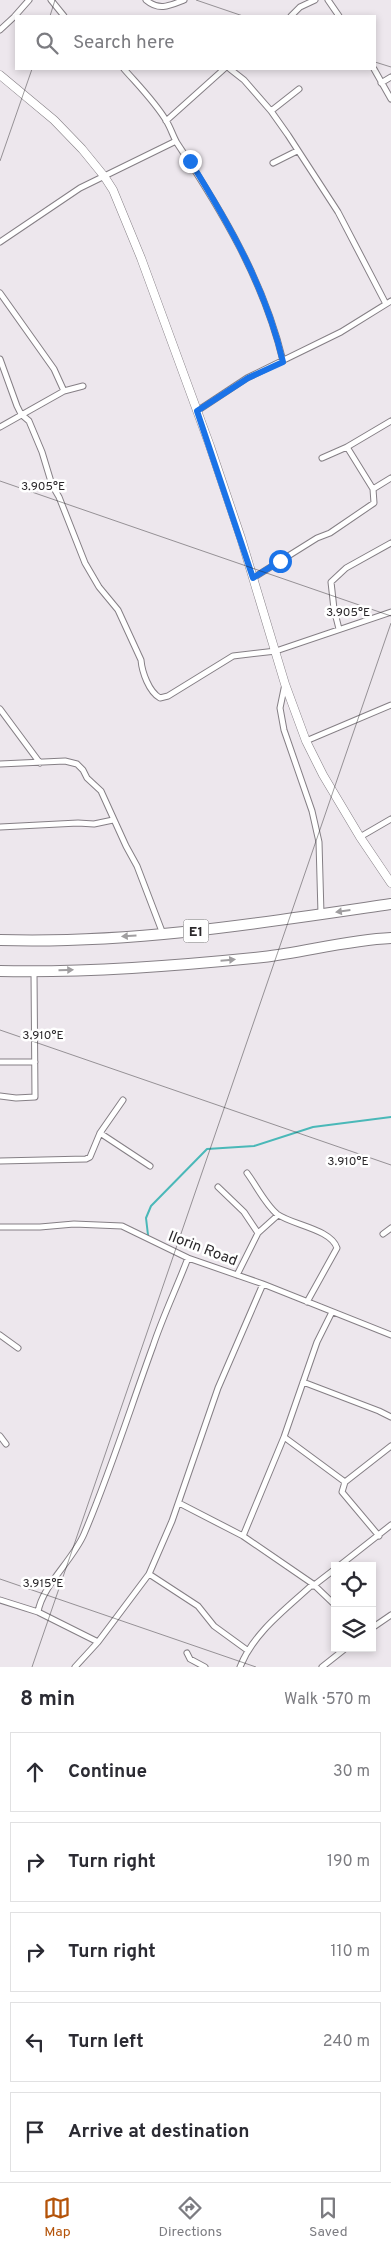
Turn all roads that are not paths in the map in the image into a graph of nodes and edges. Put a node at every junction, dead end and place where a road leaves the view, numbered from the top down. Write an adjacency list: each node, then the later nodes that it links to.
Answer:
1 (29, 0): 7 (street)
2 (51, 0): 8 (street)
3 (146, 0): 4 (street)
4 (184, 0)
5 (315, 0): 9 (street)
6 (328, 0): 10 (street)
7 (16, 15)
8 (63, 15)
9 (292, 15)
10 (338, 15)
11 (15, 16): 12 (street)
12 (0, 30)
13 (125, 70): 23 (street)
14 (223, 70): 23 (street)
15 (231, 70): 22 (street)
16 (374, 70): 19 (street)
17 (0, 75): 27 (main road)
18 (391, 77): 19 (street)
19 (381, 83): 21 (street)
20 (298, 89): 22 (street)
21 (391, 99)
22 (271, 111): 25 (street)
23 (166, 121): 24 (street)
24 (176, 141): 27 (street); 32 (street)
25 (296, 151): 26 (street); 30 (street)
26 (273, 163)
27 (104, 176): 28 (street); 35 (main road)
28 (0, 242)
29 (0, 293): 34 (street)
30 (389, 302): 32 (street)
31 (0, 360): 36 (street)
32 (283, 362): 35 (street)
33 (83, 386): 34 (street)
34 (64, 391): 36 (street)
35 (197, 411): 44 (main road)
36 (21, 414): 38 (street); 47 (street)
37 (391, 421): 39 (street)
38 (0, 427)
39 (347, 447): 40 (street); 42 (street)
40 (322, 458)
41 (391, 478): 42 (street)
42 (373, 489): 44 (street)
43 (391, 543): 46 (street)
44 (253, 578): 47 (main road)
45 (391, 612): 46 (street)
46 (339, 629): 47 (street)
47 (276, 651): 48 (main road)
48 (285, 684): 51 (main road); 61 (street)
49 (391, 705): 51 (street)
50 (0, 709): 52 (street)
51 (306, 741): 57 (main road)
52 (40, 763): 53 (street); 55 (street)
53 (0, 764)
54 (391, 819): 57 (street)
55 (114, 820): 56 (street); 62 (street)
56 (0, 827)
57 (360, 837): 58 (main road)
58 (387, 871): 59 (main road)
59 (390, 882)
60 (391, 904): 61 (highway, E1, one-way to 61)
61 (321, 914): 62 (highway, E1)
62 (163, 934): 63 (highway, E1, one-way to 63)
63 (0, 940)
64 (389, 940): 66 (highway, E1, one-way to 64)
65 (0, 971): 66 (highway, E1)
66 (34, 971): 68 (street)
67 (0, 1062): 68 (street)
68 (34, 1062): 69 (street)
69 (0, 1096)
70 (123, 1100): 71 (street)
71 (100, 1133): 72 (street); 73 (street)
72 (0, 1161)
73 (150, 1166)
74 (247, 1172): 76 (street)
75 (218, 1187): 79 (street)
76 (278, 1215): 79 (street); 84 (street)
77 (0, 1227): 81 (street, Ilorin Road)
78 (391, 1228): 80 (street)
79 (258, 1233): 82 (street)
80 (383, 1234)
81 (188, 1258): 82 (street, Ilorin Road); 106 (street)
82 (237, 1275): 83 (street, Ilorin Road)
83 (263, 1284): 84 (street, Ilorin Road); 96 (street)
84 (307, 1302): 85 (street, Ilorin Road)
85 (332, 1312): 87 (street, Ilorin Road); 89 (street)
86 (0, 1335): 88 (street)
87 (391, 1335)
88 (18, 1348)
89 (303, 1382): 90 (street); 92 (street)
90 (391, 1417)
91 (0, 1436): 93 (street)
92 (284, 1437): 95 (street); 98 (street)
93 (6, 1444)
94 (391, 1446): 95 (street)
95 (345, 1482): 99 (street)
96 (179, 1503): 98 (street); 102 (street)
97 (391, 1525): 99 (street)
98 (243, 1536): 103 (street)
99 (379, 1536): 100 (street)
100 (345, 1562)
101 (331, 1572): 103 (street)
102 (149, 1574): 109 (street); 110 (street)
103 (313, 1585): 105 (street); 110 (street)
104 (0, 1600): 106 (street)
105 (331, 1601)
106 (38, 1612): 109 (street)
107 (391, 1615): 108 (street)
108 (376, 1625)
109 (98, 1642): 113 (street)
110 (247, 1650): 115 (street)
111 (341, 1652): 116 (street)
112 (187, 1653): 114 (street)
113 (75, 1667)
114 (205, 1667)
115 (240, 1667)
116 (322, 1667)

